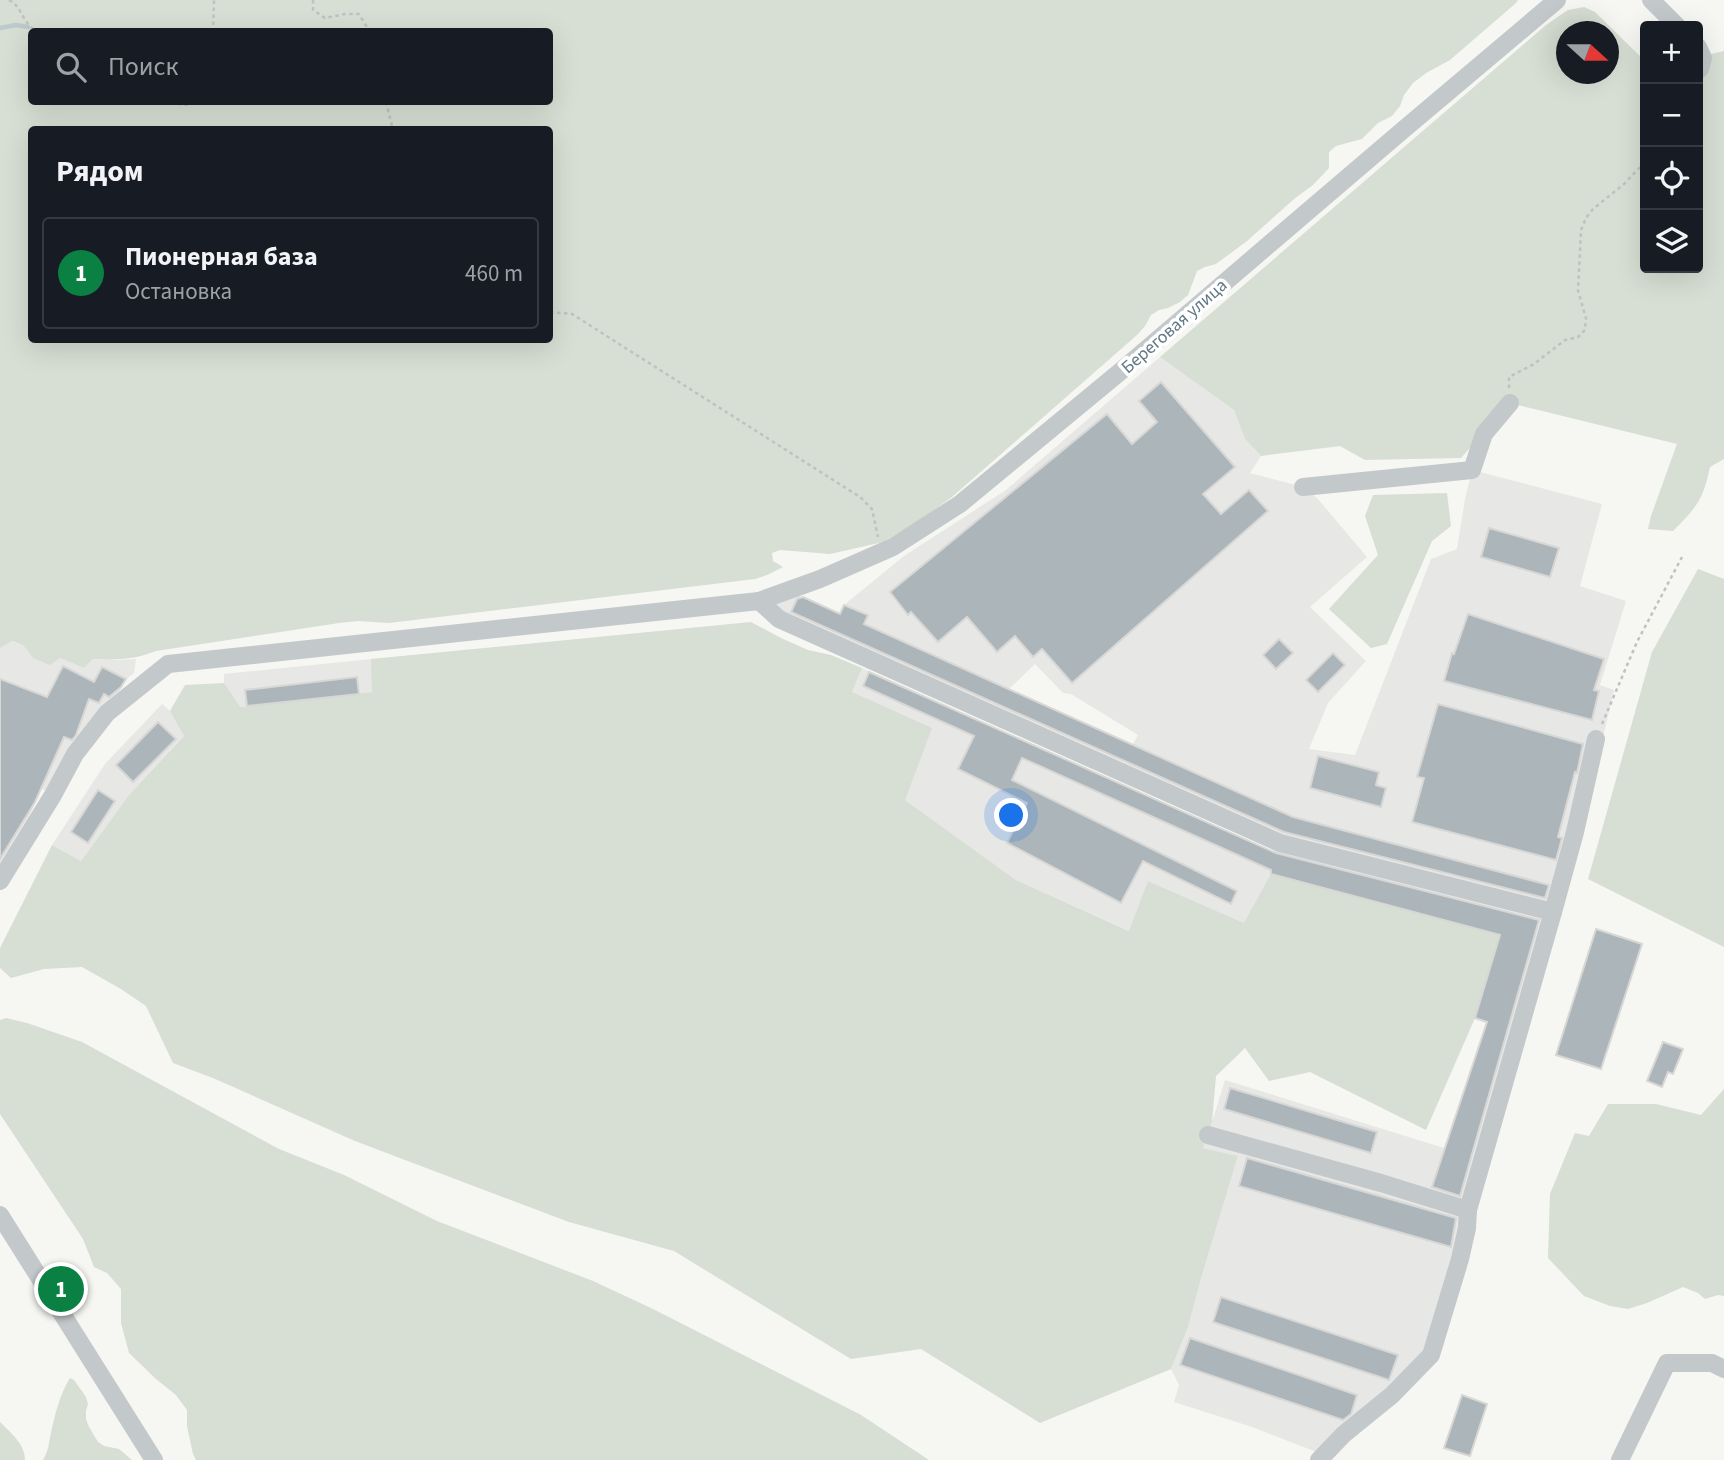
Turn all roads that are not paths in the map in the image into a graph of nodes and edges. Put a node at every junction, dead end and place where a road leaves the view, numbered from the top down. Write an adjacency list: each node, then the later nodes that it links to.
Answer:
1 (1558, 0): 6 (street, Береговая улица)
2 (1651, 0): 3 (street)
3 (1672, 21)
4 (1510, 403): 5 (street)
5 (1303, 487)
6 (759, 601): 8 (street, Береговая улица); 9 (street)
7 (1596, 739): 9 (street)
8 (0, 881)
9 (1553, 912): 11 (street)
10 (1208, 1135): 11 (street)
11 (1468, 1210): 15 (street)
12 (0, 1215): 14 (street)
13 (1724, 1370): 16 (street)
14 (154, 1460)
15 (1319, 1460)
16 (1620, 1460)

